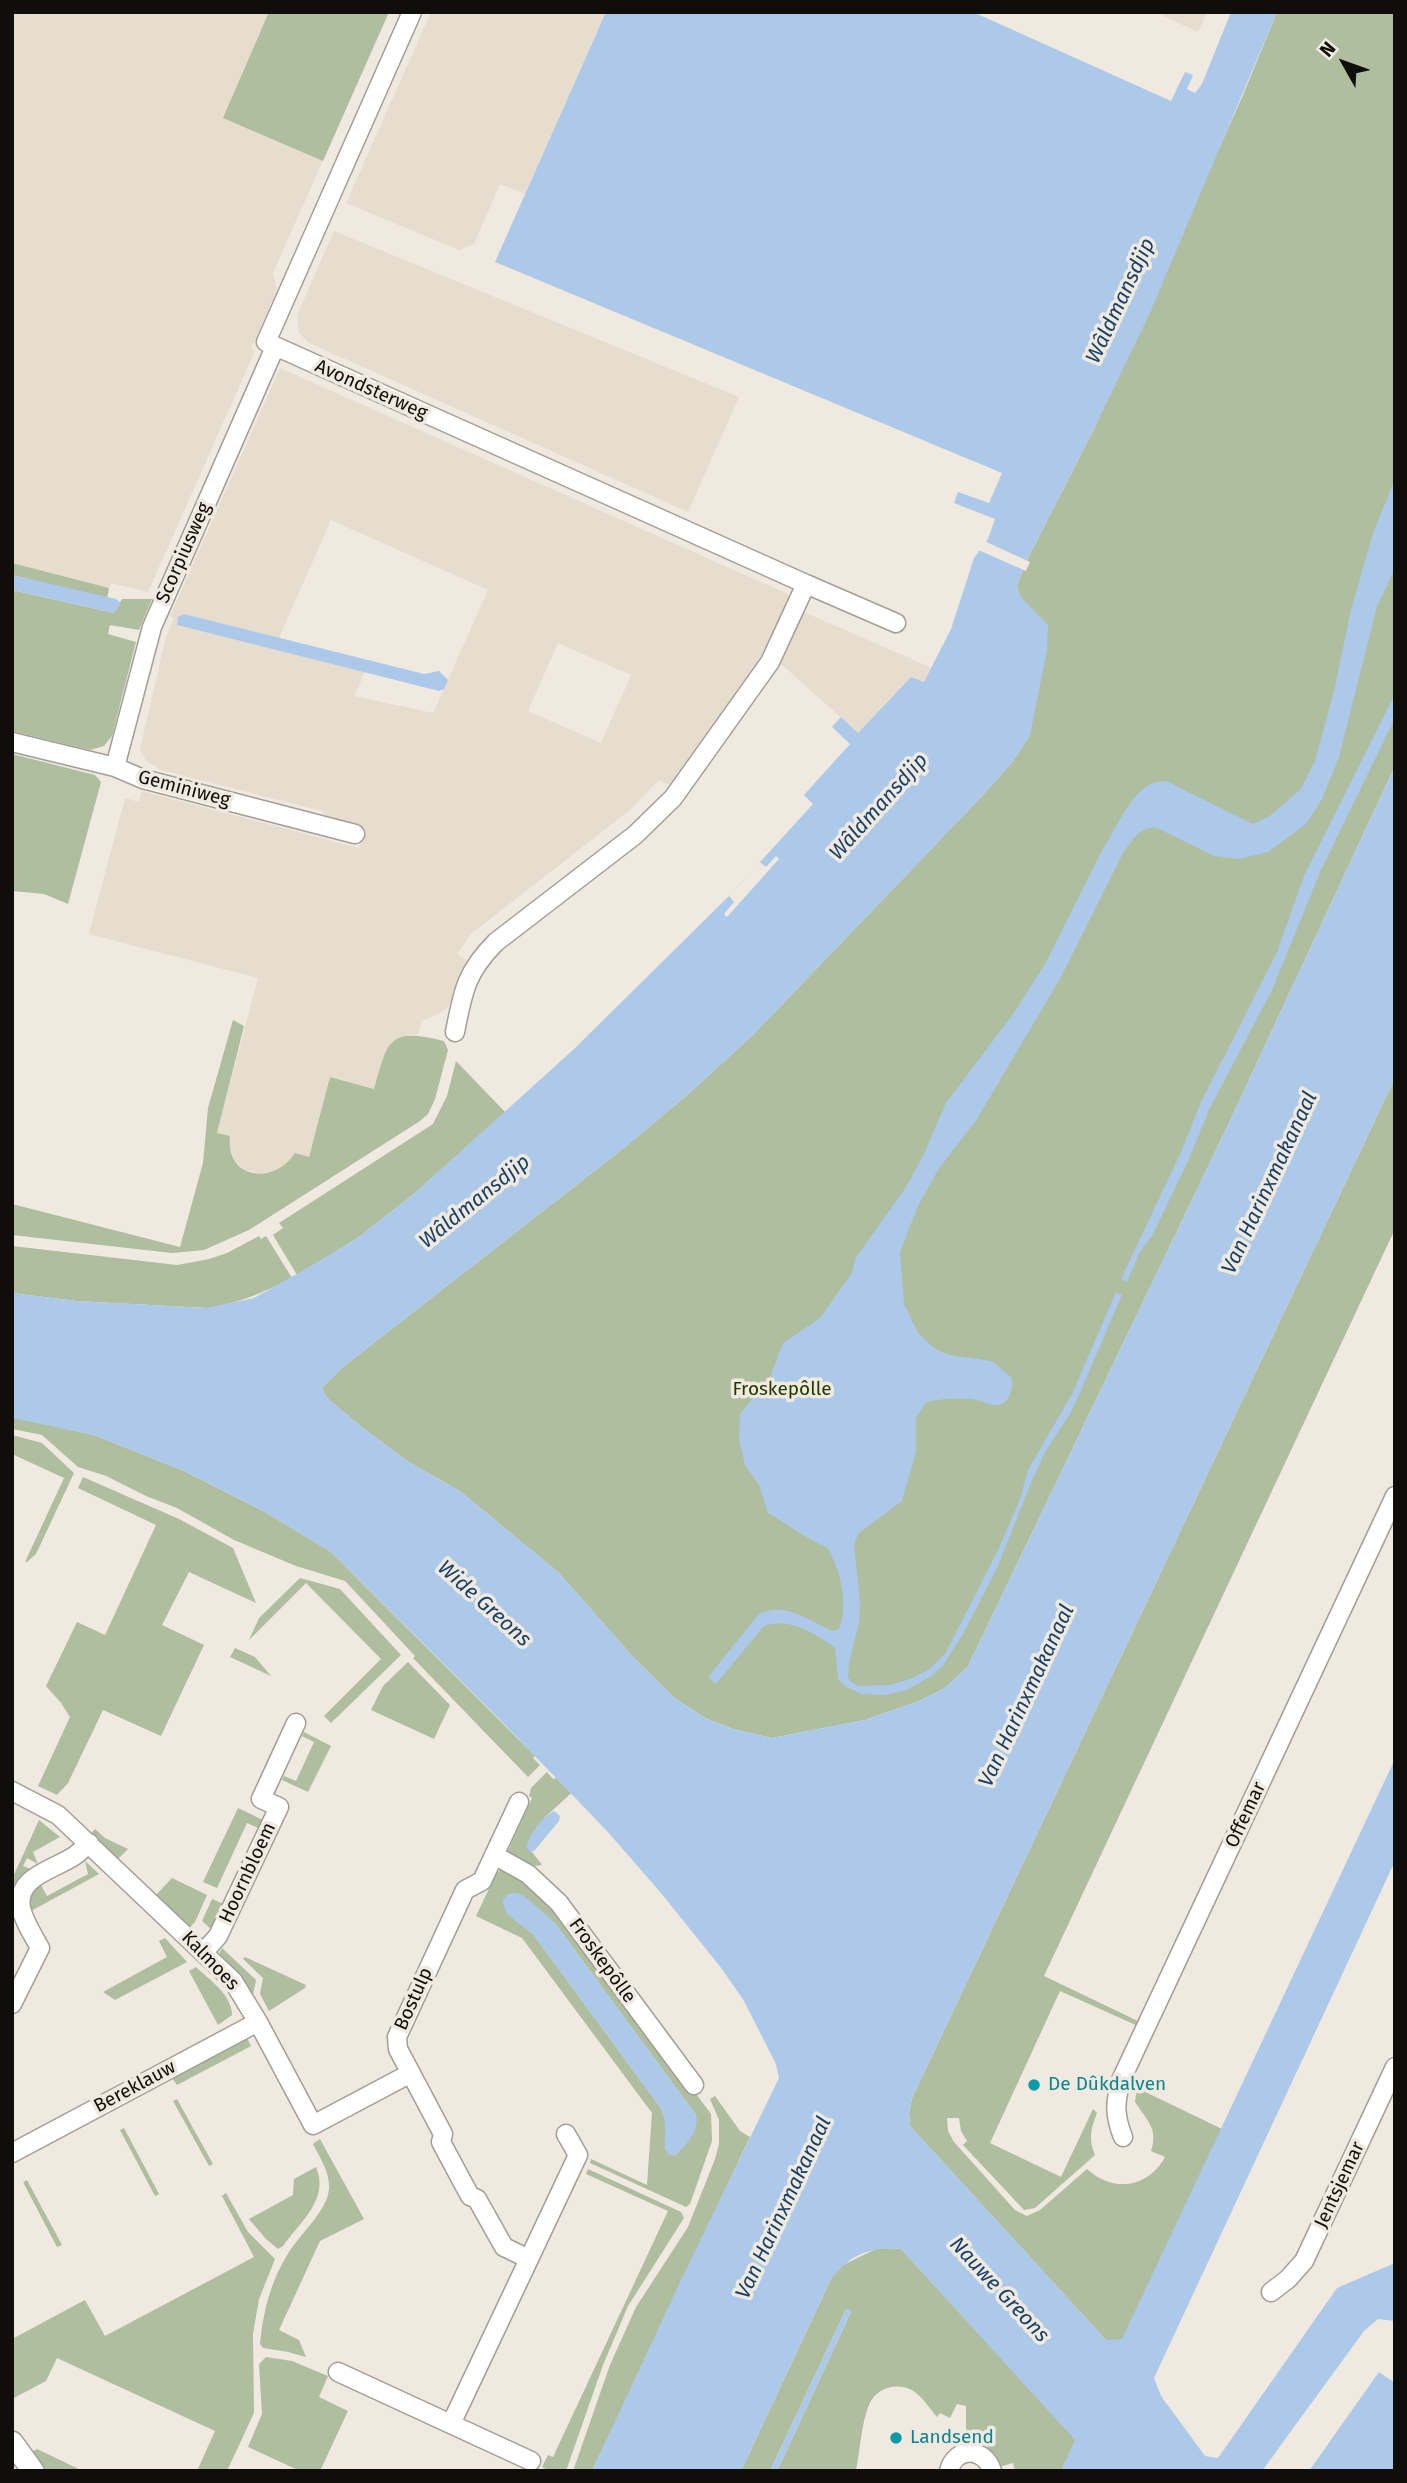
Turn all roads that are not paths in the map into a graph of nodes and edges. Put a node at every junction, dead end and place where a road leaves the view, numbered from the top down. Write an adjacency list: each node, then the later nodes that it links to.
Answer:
1 (412, 12): 2 (street)
2 (275, 346): 3 (street, Avondsterweg); 6 (street, Scorpiusweg)
3 (806, 584): 4 (street, Avondsterweg); 8 (street)
4 (896, 623)
5 (12, 742): 6 (street, Geminiweg)
6 (114, 767): 7 (street, Geminiweg)
7 (355, 834)
8 (455, 1032)
9 (1395, 1496): 22 (street, Offemar)
10 (296, 1723): 15 (street, Hoornbloem)
11 (12, 1791): 13 (street, Kalmoes)
12 (519, 1802): 14 (street, Bostulp)
13 (89, 1843): 15 (street, Kalmoes); 16 (street)
14 (494, 1856): 19 (street, Bostulp); 20 (street, Froskepôlle)
15 (204, 1952): 17 (street, Kalmoes)
16 (12, 2004)
17 (258, 2022): 19 (street, Kalmoes); 23 (street, Bereklauw)
18 (1395, 2067): 25 (street, Jentsjemar)
19 (411, 2073): 24 (street, Bostulp)
20 (694, 2085)
21 (566, 2134): 24 (street)
22 (1123, 2137)
23 (12, 2152)
24 (529, 2259): 27 (street)
25 (1271, 2292)
26 (338, 2372): 27 (street)
27 (451, 2424): 29 (street)
28 (12, 2444): 30 (street); 31 (street)
29 (531, 2461)
30 (19, 2471)
31 (33, 2471)
32 (949, 2471): 33 (street)
33 (992, 2471)

